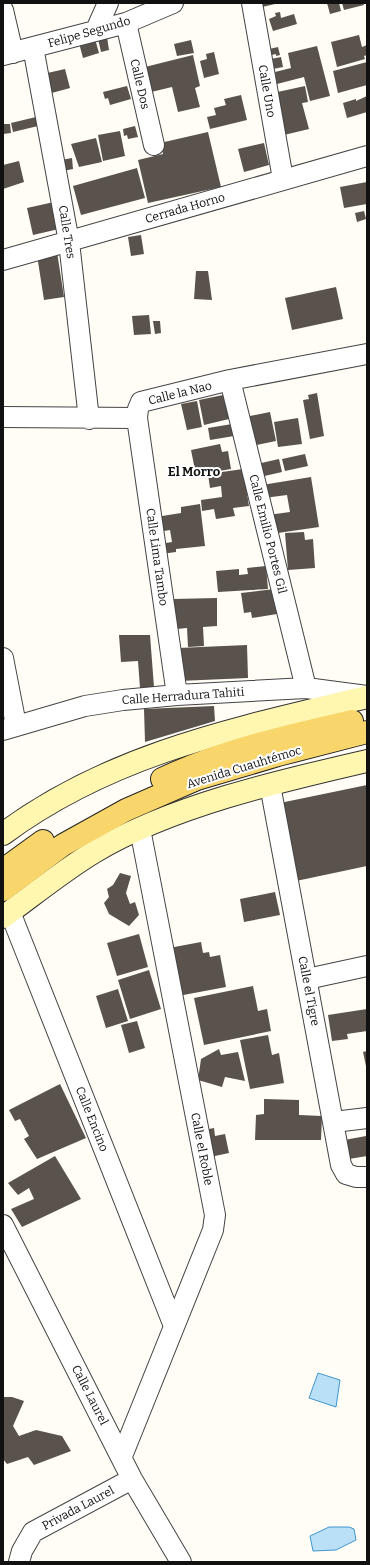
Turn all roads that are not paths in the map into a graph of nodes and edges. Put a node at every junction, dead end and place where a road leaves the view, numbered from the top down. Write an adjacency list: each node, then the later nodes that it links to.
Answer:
1 (108, 3): 6 (street)
2 (173, 3): 5 (street, Felipe Segundo)
3 (252, 3): 11 (street, Calle Uno)
4 (3, 10): 8 (street)
5 (126, 22): 6 (street, Felipe Segundo); 9 (street, Calle Dos)
6 (96, 30): 7 (street, Felipe Segundo)
7 (33, 48): 8 (street, Felipe Segundo); 12 (street, Calle Tres)
8 (8, 54)
9 (154, 145)
10 (367, 156): 11 (street, Cerrada Horno)
11 (283, 179): 12 (street, Cerrada Horno)
12 (69, 242): 13 (street, Cerrada Horno); 18 (street, Calle Tres)
13 (3, 260)
14 (367, 354): 15 (street, Calle la Nao)
15 (230, 380): 17 (street, Calle la Nao); 20 (street, Calle Emilio Portes Gil)
16 (3, 417): 18 (street, Calle la Nao)
17 (137, 418): 18 (street, Calle la Nao); 21 (street, Calle Lima Tambo)
18 (89, 419)
19 (3, 658): 24 (street)
20 (306, 688): 21 (street, Calle Herradura Tahiti); 22 (street, Calle Herradura Tahiti)
21 (177, 695): 24 (street, Calle Herradura Tahiti)
22 (367, 696): 29 (street)
23 (367, 717): 30 (main road, Avenida Cuauhtémoc)
24 (10, 728)
25 (367, 732): 31 (main road, Avenida Cuauhtémoc)
26 (367, 761): 27 (street)
27 (270, 785): 28 (street); 34 (street, Calle el Tigre)
28 (140, 829): 32 (street); 39 (street, Calle el Roble)
29 (3, 834)
30 (3, 870)
31 (3, 890)
32 (6, 915): 39 (street, Calle Encino)
33 (367, 966): 34 (street)
34 (307, 979): 36 (street, Calle el Tigre)
35 (367, 1118): 36 (street)
36 (334, 1122): 37 (street, Calle el Tigre)
37 (367, 1177)
38 (3, 1225): 40 (street, Calle Laurel)
39 (174, 1326): 40 (street, Calle el Roble)
40 (122, 1456): 41 (street, Calle Laurel)
41 (132, 1479): 42 (street, Privada Laurel); 43 (street, Calle Laurel)
42 (19, 1562)
43 (181, 1562)

